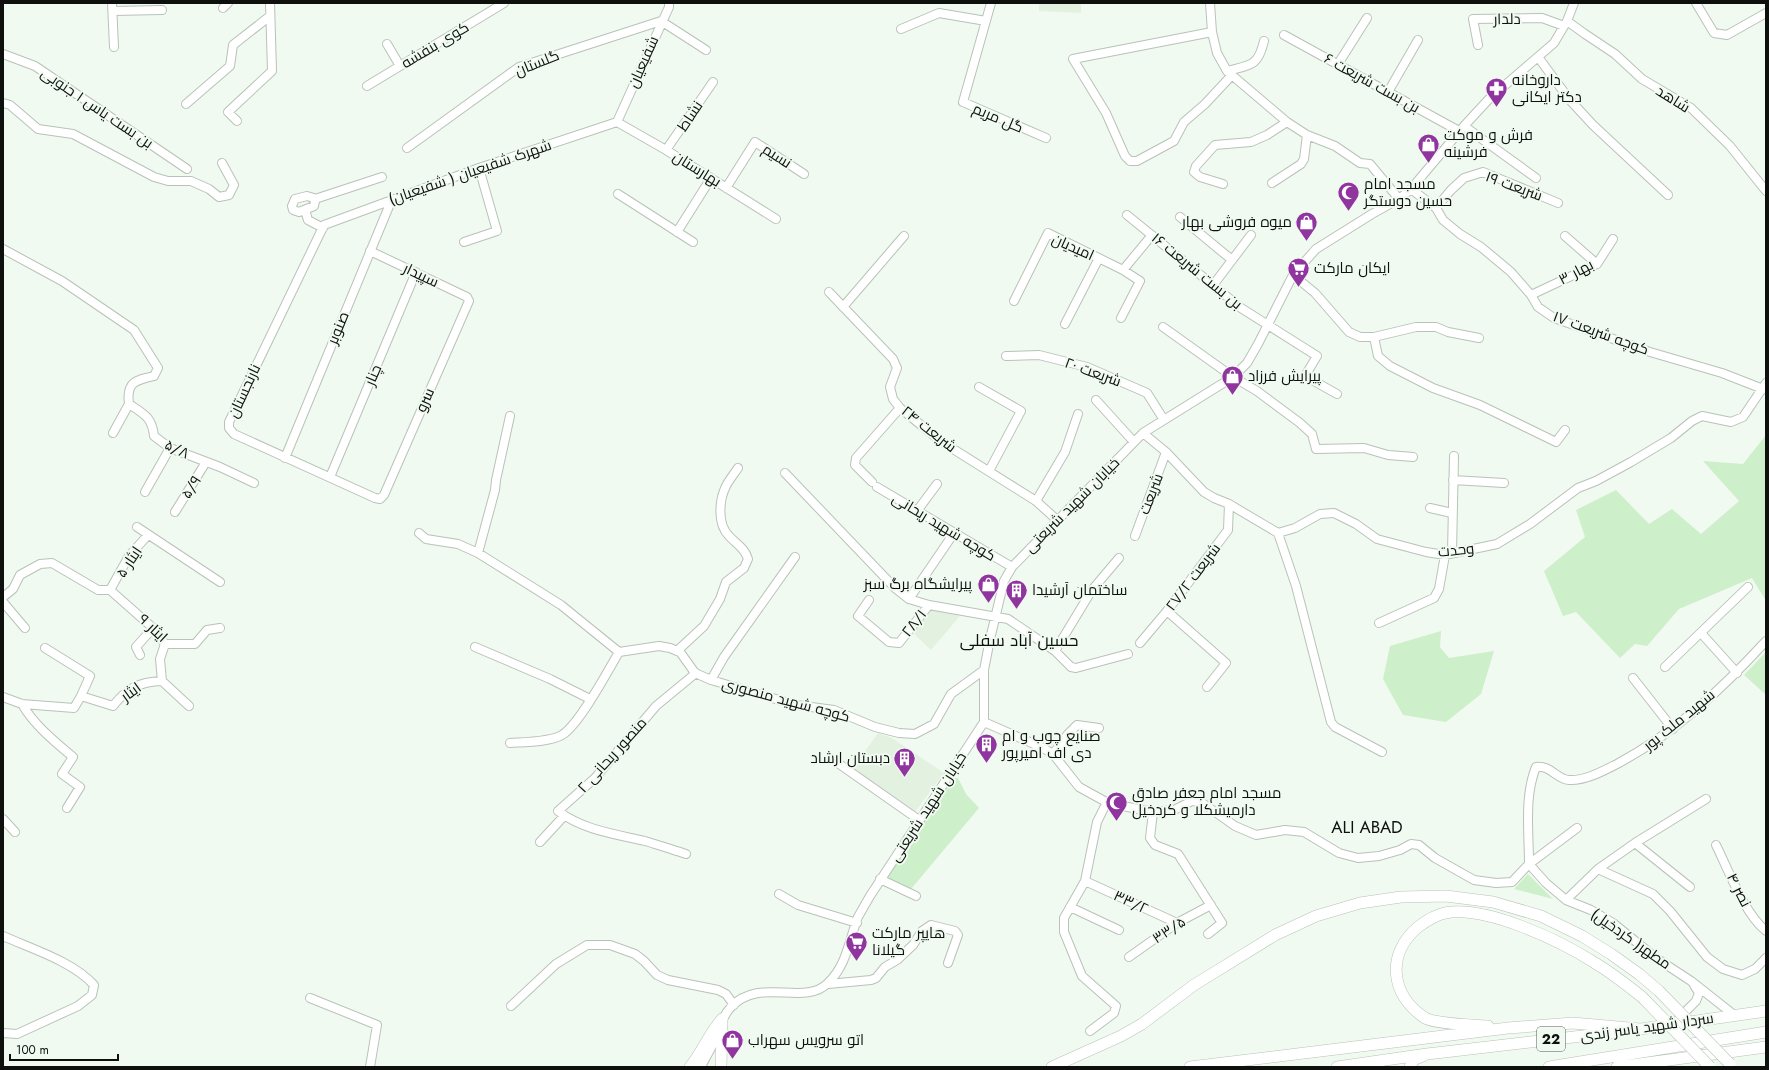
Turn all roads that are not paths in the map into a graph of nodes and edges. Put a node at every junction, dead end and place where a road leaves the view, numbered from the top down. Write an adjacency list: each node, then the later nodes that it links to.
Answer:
1 (270, 3): 12 (street)
2 (504, 3): 8 (street, کوی بنفشه)
3 (669, 3): 14 (street, شفیعیان)
4 (991, 3): 15 (street)
5 (1210, 3): 18 (street)
6 (1574, 3): 16 (street, خیابان شهید شریعتی)
7 (1696, 3): 11 (street)
8 (496, 6): 29 (street, کوی بنفشه)
9 (112, 7): 10 (street); 24 (street)
10 (162, 10)
11 (1766, 13)
12 (270, 16): 35 (street); 36 (street)
13 (1367, 18): 28 (street)
14 (662, 21): 25 (street); 37 (street, شفیعیان); 42 (street, گلستان)
15 (986, 21): 17 (street); 41 (street, گل مریم)
16 (1566, 24): 23 (street, دلدار); 27 (street, خیابان شهید شریعتی); 55 (street, شاهد)
17 (901, 29)
18 (1212, 32): 30 (street); 30 (street)
19 (1284, 35): 28 (street, بن بست شریعت ۶)
20 (1418, 40): 33 (street)
21 (1264, 41): 30 (street)
22 (387, 44): 29 (street)
23 (1478, 45)
24 (114, 48)
25 (706, 50)
26 (3, 54): 46 (street, بن بست یاس ۱ جنوبی)
27 (1538, 57): 39 (street, خیابان شهید شریعتی); 57 (street)
28 (1338, 64): 33 (street, بن بست شریعت ۶)
29 (400, 66): 32 (street, کوی بنفشه)
30 (1230, 73): 38 (street)
31 (713, 82): 43 (street, نشاط)
32 (367, 86)
33 (1388, 92): 39 (street, بن بست شریعت ۶)
34 (3, 103): 44 (street)
35 (186, 104)
36 (237, 121)
37 (617, 122): 43 (street, بهارستان); 45 (street, شهرک شفیعیان ( شفیعیان))
38 (1287, 122): 40 (street); 52 (street)
39 (1461, 129): 50 (street, بن بست شریعت ۶); 54 (street, خیابان شهید شریعتی)
40 (1307, 135): 51 (street); 60 (street)
41 (1046, 138)
42 (407, 148)
43 (666, 150): 49 (street, بهارستان)
44 (222, 162)
45 (479, 168): 59 (street, شهرک شفیعیان ( شفیعیان)); 74 (street)
46 (187, 169)
47 (804, 174): 53 (street, نسیم)
48 (382, 177): 58 (street)
49 (711, 178): 53 (street, بهارستان); 68 (street)
50 (1536, 178)
51 (1272, 183)
52 (1223, 184)
53 (726, 188): 66 (street, بهارستان)
54 (1411, 189): 60 (street, خیابان شهید شریعتی); 62 (street, کوچه شریعت ۱۷)
55 (1766, 191)
56 (618, 194): 68 (street)
57 (1668, 195)
58 (315, 199): 63 (street); 63 (street)
59 (392, 199): 67 (street, شهرک شفیعیان ( شفیعیان)); 77 (street, صنوبر)
60 (1399, 199): 83 (street, خیابان شهید شریعتی)
61 (1558, 203): 62 (street, شریعت ۱۹)
62 (1436, 208): 86 (street, کوچه شریعت ۱۷)
63 (305, 210): 67 (street)
64 (1127, 215): 69 (street, بن بست شریعت ۱۶)
65 (1180, 217): 79 (street)
66 (776, 219)
67 (324, 226): 115 (street, نارنجستان)
68 (677, 232): 75 (street)
69 (1152, 235): 81 (street); 84 (street, بن بست شریعت ۱۶)
70 (1251, 235): 79 (street)
71 (904, 236): 89 (street)
72 (1565, 236): 80 (street)
73 (1613, 239): 80 (street, بهار ۳)
74 (464, 242)
75 (693, 242)
76 (3, 249): 102 (street)
77 (370, 251): 82 (street, سپیدار); 115 (street, صنوبر)
78 (1099, 258): 81 (street, امیدیان); 88 (street, امیدیان); 91 (street)
79 (1232, 260): 84 (street)
80 (1597, 264): 86 (street, بهار ۳)
81 (1123, 270): 90 (street, امیدیان)
82 (416, 272): 87 (street, سپیدار); 120 (street, چنار)
83 (1293, 276): 92 (street, خیابان شهید شریعتی); 94 (street)
84 (1214, 284): 92 (street, بن بست شریعت ۱۶)
85 (828, 292): 89 (street, شریعت ۲۴)
86 (1531, 295): 98 (street, کوچه شریعت ۱۷)
87 (469, 301): 126 (street, سرو)
88 (1014, 301)
89 (842, 307): 103 (street, شریعت ۲۴)
90 (1121, 318)
91 (1065, 324)
92 (1268, 324): 97 (street, خیابان شهید شریعتی); 100 (street, بن بست شریعت ۱۶)
93 (1163, 327): 97 (street)
94 (1374, 337): 95 (street); 107 (street)
95 (1479, 338)
96 (1006, 356): 106 (street, شریعت ۲۰)
97 (1233, 377): 106 (street, خیابان شهید شریعتی); 114 (street)
98 (1765, 386): 141 (street, وحدت)
99 (979, 387): 118 (street)
100 (1337, 394)
101 (1096, 400): 110 (street)
102 (129, 404): 108 (street); 111 (street, ۵/۸)
103 (900, 408): 118 (street, شریعت ۲۴); 130 (street, کوچه شهید ریحانی)
104 (1078, 414): 127 (street)
105 (510, 416): 140 (street)
106 (1164, 420): 109 (street, خیابان شهید شریعتی)
107 (1565, 430)
108 (113, 433)
109 (1143, 433): 110 (street, خیابان شهید شریعتی); 112 (street)
110 (1134, 442): 133 (street, خیابان شهید شریعتی)
111 (170, 448): 116 (street, ۵/۸); 125 (street)
112 (1166, 452): 128 (street); 139 (street, شریعت)
113 (1454, 456): 121 (street)
114 (1413, 457)
115 (285, 458): 120 (street, نارنجستان)
116 (206, 462): 122 (street, ۵/۸); 131 (street, ۵/۹)
117 (738, 468): 166 (street)
118 (989, 471): 127 (street, شریعت ۲۴)
119 (785, 473): 149 (street)
120 (330, 478): 126 (street, نارنجستان)
121 (1453, 480): 123 (street); 132 (street)
122 (254, 483)
123 (1504, 483)
124 (937, 484): 130 (street)
125 (145, 492)
126 (380, 499)
127 (1036, 501): 133 (street, شریعت ۲۴)
128 (1229, 504): 137 (street); 153 (street, شریعت ۲۷/۲)
129 (1430, 508): 132 (street)
130 (917, 511): 136 (street, کوچه شهید ریحانی)
131 (175, 512)
132 (1452, 512): 141 (street)
133 (1057, 520): 144 (street, خیابان شهید شریعتی)
134 (137, 527): 138 (street)
135 (419, 533): 140 (street)
136 (954, 533): 144 (street, کوچه شهید ریحانی); 149 (street)
137 (1278, 533): 141 (street, وحدت); 187 (street)
138 (148, 535): 145 (street); 147 (street, ایثار ۵)
139 (1135, 536)
140 (478, 553): 167 (street)
141 (1448, 554): 155 (street)
142 (795, 557): 175 (street)
143 (1119, 558): 165 (street)
144 (1012, 567): 154 (street, خیابان شهید شریعتی)
145 (220, 582)
146 (1748, 587): 159 (street)
147 (110, 590): 148 (street); 157 (street, ایثار ۹)
148 (3, 597)
149 (909, 599): 152 (street)
150 (869, 600): 152 (street, ۲۸/۱)
151 (3, 602): 156 (street)
152 (929, 605): 154 (street)
153 (1168, 611): 161 (street, شریعت ۲۷/۲); 177 (street)
154 (994, 616): 165 (street); 171 (street, خیابان شهید شریعتی)
155 (1379, 623)
156 (25, 628)
157 (153, 628): 162 (street, ایثار ۹); 169 (street)
158 (220, 628): 162 (street, ایثار ۹)
159 (1701, 633): 170 (street); 173 (street)
160 (1766, 641): 173 (street, شهید ملک پور)
161 (1140, 643)
162 (165, 644): 176 (street, ایثار)
163 (475, 647): 180 (street)
164 (45, 648): 178 (street)
165 (1055, 650): 168 (street)
166 (677, 651): 167 (street); 172 (street, کوچه شهید منصوری)
167 (619, 652): 180 (street)
168 (1128, 654)
169 (140, 655)
170 (1665, 667)
171 (984, 670): 175 (street, کوچه شهید منصوری); 183 (street, خیابان شهید شریعتی)
172 (696, 673): 175 (street, کوچه شهید منصوری); 194 (street, منصور ریحانی ۲)
173 (1737, 673): 185 (street, شهید ملک پور)
174 (1633, 678): 185 (street)
175 (711, 680)
176 (162, 681): 178 (street, ایثار); 182 (street)
177 (1207, 687)
178 (81, 696): 181 (street)
179 (3, 697): 181 (street)
180 (590, 699): 186 (street)
181 (22, 704): 192 (street)
182 (189, 706)
183 (984, 722): 188 (street); 196 (street, خیابان شهید شریعتی)
184 (1099, 728): 188 (street)
185 (1673, 729): 203 (street, شهید ملک پور)
186 (510, 743)
187 (1382, 752)
188 (1052, 754): 191 (street)
189 (832, 759): 196 (street)
190 (1706, 799): 200 (street)
191 (1107, 802): 193 (street); 206 (street)
192 (67, 808)
193 (1153, 812): 203 (street); 211 (street)
194 (564, 816): 199 (street); 202 (street)
195 (3, 819): 198 (street)
196 (919, 820): 205 (street, خیابان شهید شریعتی)
197 (1577, 828): 203 (street)
198 (15, 832)
199 (540, 842)
200 (1635, 843): 204 (street); 207 (street)
201 (1716, 845): 216 (street, نصر ۴)
202 (686, 854)
203 (1529, 864): 210 (street, مطهر( کردخیل))
204 (1598, 869): 210 (street); 220 (street)
205 (880, 879): 209 (street); 213 (street, خیابان شهید شریعتی)
206 (1085, 881): 212 (street); 214 (street, ۳۳/۲)
207 (1690, 887)
208 (779, 894): 213 (street)
209 (916, 896)
210 (1566, 900): 222 (street, مطهر( کردخیل))
211 (1211, 905): 214 (street, ۳۳/۵); 217 (street)
212 (1070, 907): 215 (street); 233 (street)
213 (856, 923): 223 (street, خیابان شهید شریعتی)
214 (1177, 923): 219 (street, ۳۳/۵)
215 (1119, 930)
216 (1766, 931)
217 (1208, 934)
218 (3, 936): 235 (street)
219 (1129, 957)
220 (1766, 958)
221 (948, 963): 223 (street)
222 (1691, 981): 228 (street, مطهر( کردخیل)); 230 (street)
223 (828, 984): 225 (street)
224 (310, 998): 239 (street)
225 (734, 1005): 226 (street); 229 (street)
226 (510, 1006)
227 (1766, 1011): 228 (highway, سردار شهید یاسر زندی / 22)
228 (1734, 1015): 230 (highway, سردار شهید یاسر زندی / 22)
229 (722, 1019): 240 (highway); 241 (street); 242 (highway)
230 (1670, 1025): 232 (highway, سردار شهید یاسر زندی / 22)
231 (1508, 1028): 232 (highway); 244 (highway); 249 (highway, bridge)
232 (1640, 1029): 237 (highway, سردار شهید یاسر زندی / 22)
233 (1090, 1032)
234 (1766, 1032): 247 (highway, سردار شهید یاسر زندی / 22)
235 (3, 1033)
236 (1766, 1047): 248 (highway)
237 (1427, 1054): 245 (highway, سردار شهید یاسر زندی / 22); 246 (highway)
238 (1731, 1066): 243 (highway, bridge)
239 (370, 1067)
240 (690, 1067)
241 (701, 1067)
242 (721, 1067)
243 (1052, 1067)
244 (1190, 1067)
245 (1337, 1067)
246 (1410, 1067)
247 (1549, 1067)
248 (1617, 1067)
249 (1710, 1067)

